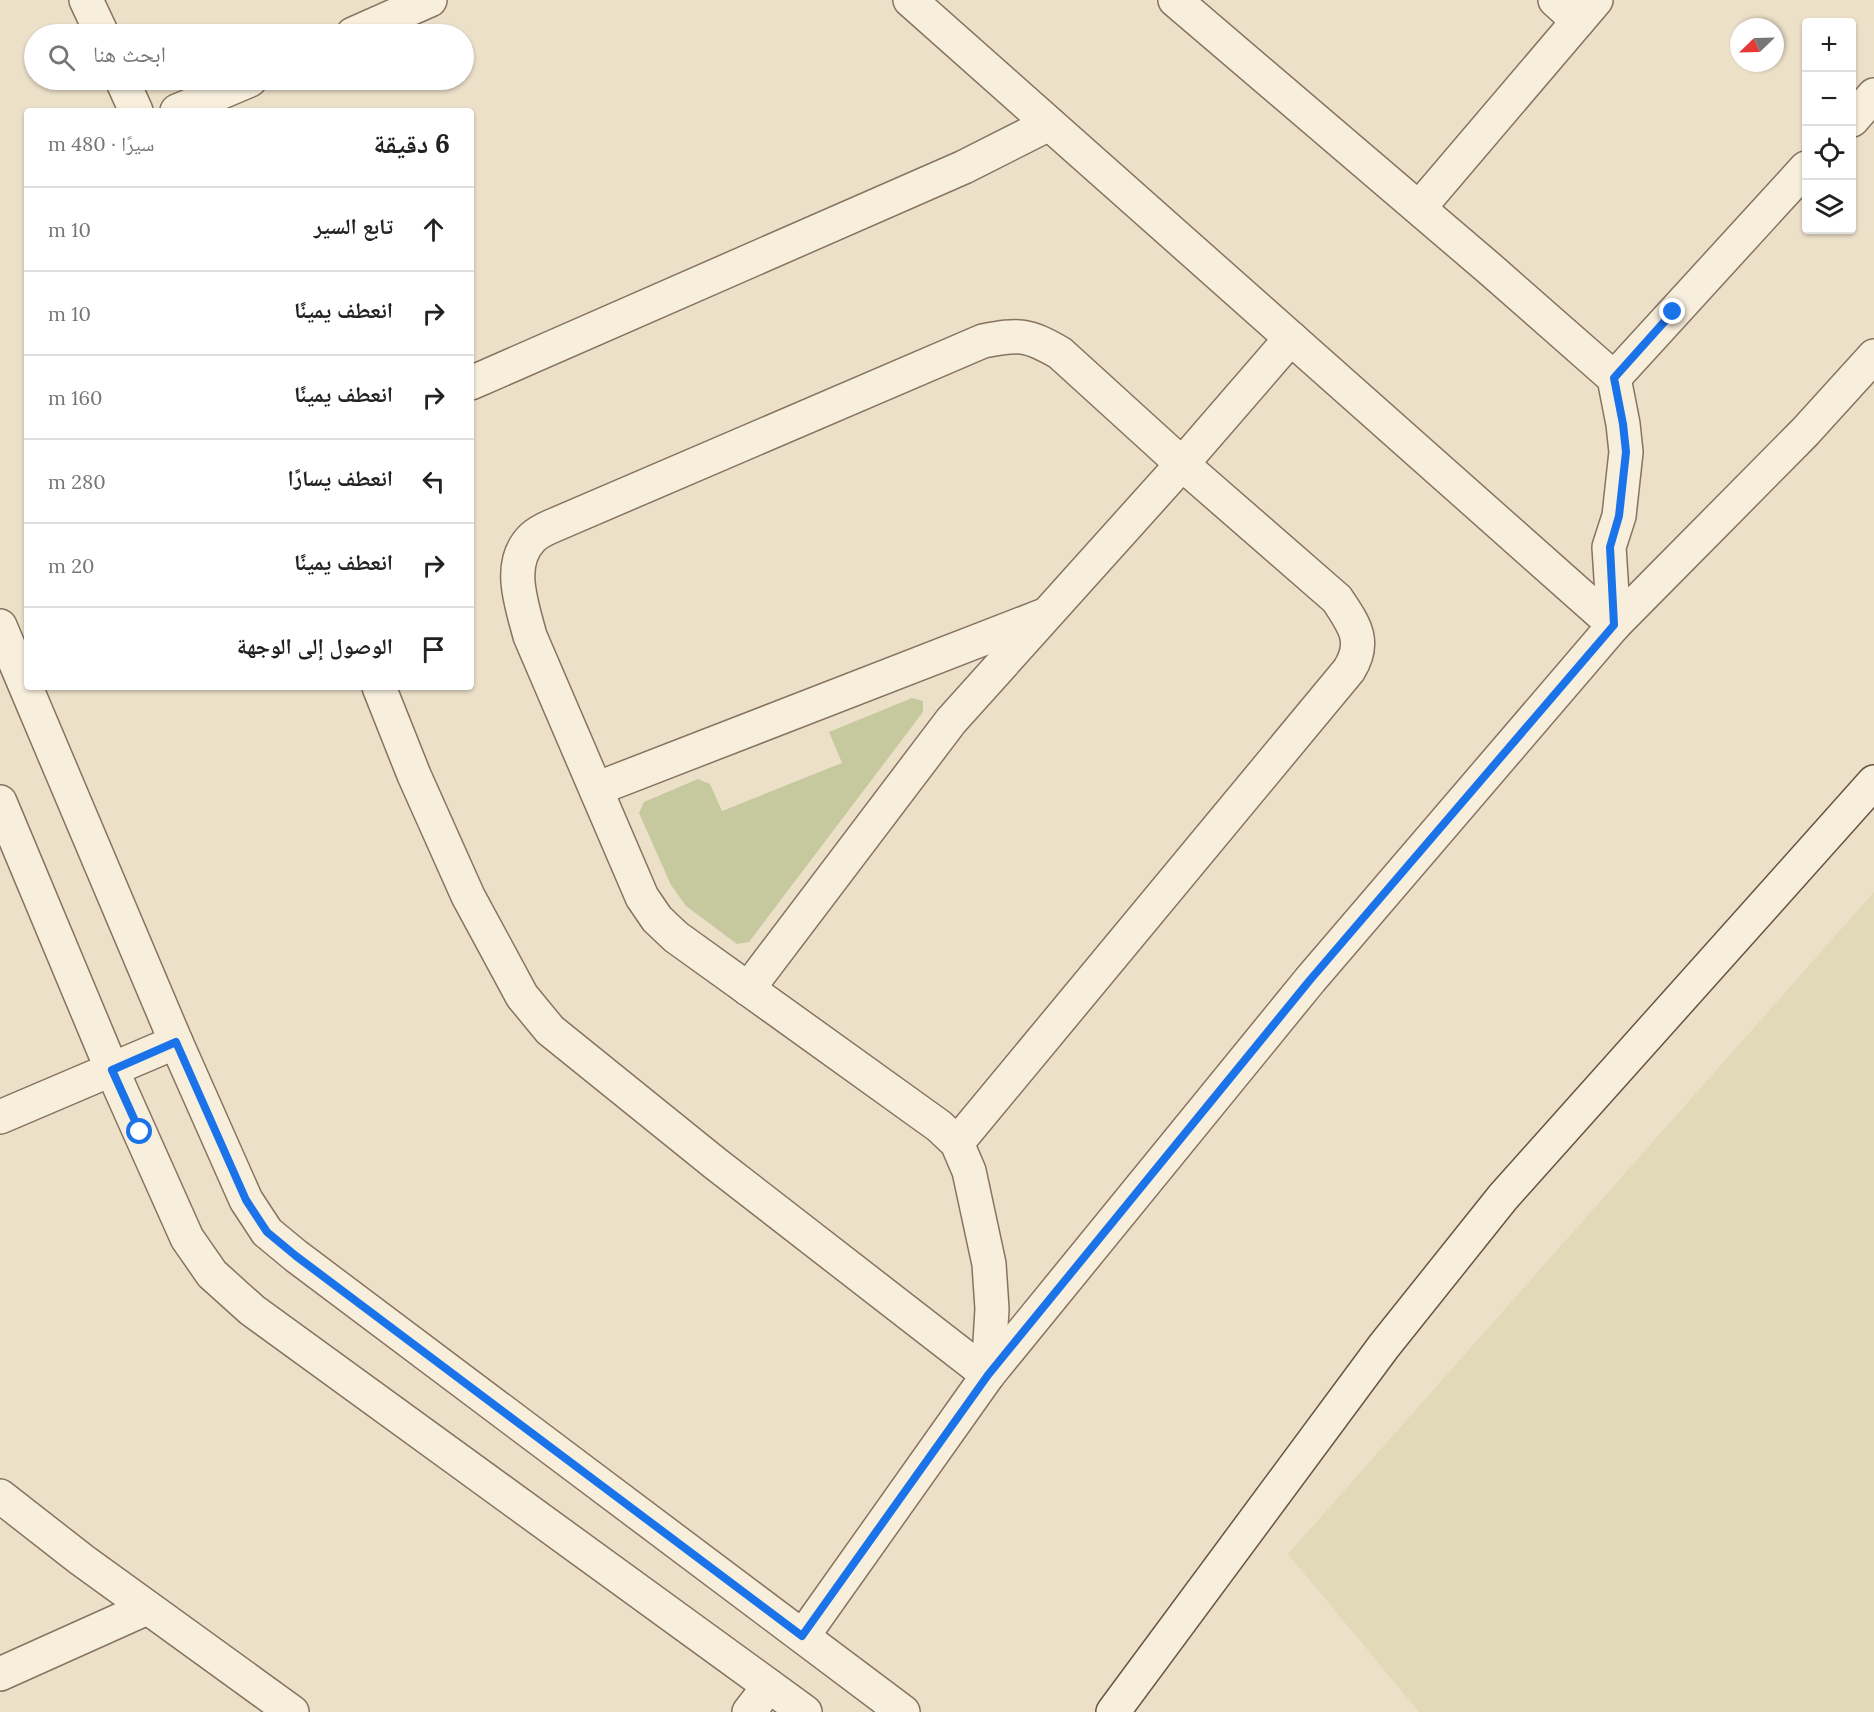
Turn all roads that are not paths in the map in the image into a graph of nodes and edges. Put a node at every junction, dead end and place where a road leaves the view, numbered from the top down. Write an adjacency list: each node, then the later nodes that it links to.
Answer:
1 (86, 0): 6 (street)
2 (430, 0): 7 (street)
3 (910, 0): 14 (street)
4 (1175, 0): 16 (street)
5 (1576, 7): 16 (street)
6 (97, 24)
7 (376, 24)
8 (127, 90): 11 (street)
9 (226, 90): 12 (street)
10 (1874, 95): 13 (street)
11 (135, 108)
12 (184, 108)
13 (1856, 115)
14 (1049, 124): 17 (street); 20 (street)
15 (1802, 172): 19 (street)
16 (1419, 208): 19 (street)
17 (1291, 338): 21 (street); 23 (street)
18 (1874, 356): 23 (street)
19 (1614, 378): 23 (street)
20 (474, 382)
21 (1182, 464): 22 (street); 29 (street); 35 (street)
22 (1049, 613): 29 (street); 31 (street)
23 (1614, 625): 36 (street)
24 (0, 626): 25 (street)
25 (24, 683)
26 (27, 690): 32 (street)
27 (380, 690): 36 (street)
28 (1874, 782): 46 (street)
29 (596, 789): 31 (street)
30 (0, 802): 33 (street)
31 (748, 989): 35 (street)
32 (176, 1042): 33 (street); 39 (street)
33 (112, 1070): 34 (street); 41 (street)
34 (0, 1117)
35 (957, 1143): 36 (street)
36 (988, 1375): 39 (street)
37 (0, 1496): 38 (street)
38 (147, 1608): 40 (street); 42 (street)
39 (802, 1636): 45 (street)
40 (0, 1674)
41 (769, 1686): 43 (street); 44 (street)
42 (292, 1712)
43 (749, 1712)
44 (805, 1712)
45 (903, 1712)
46 (1113, 1712)

